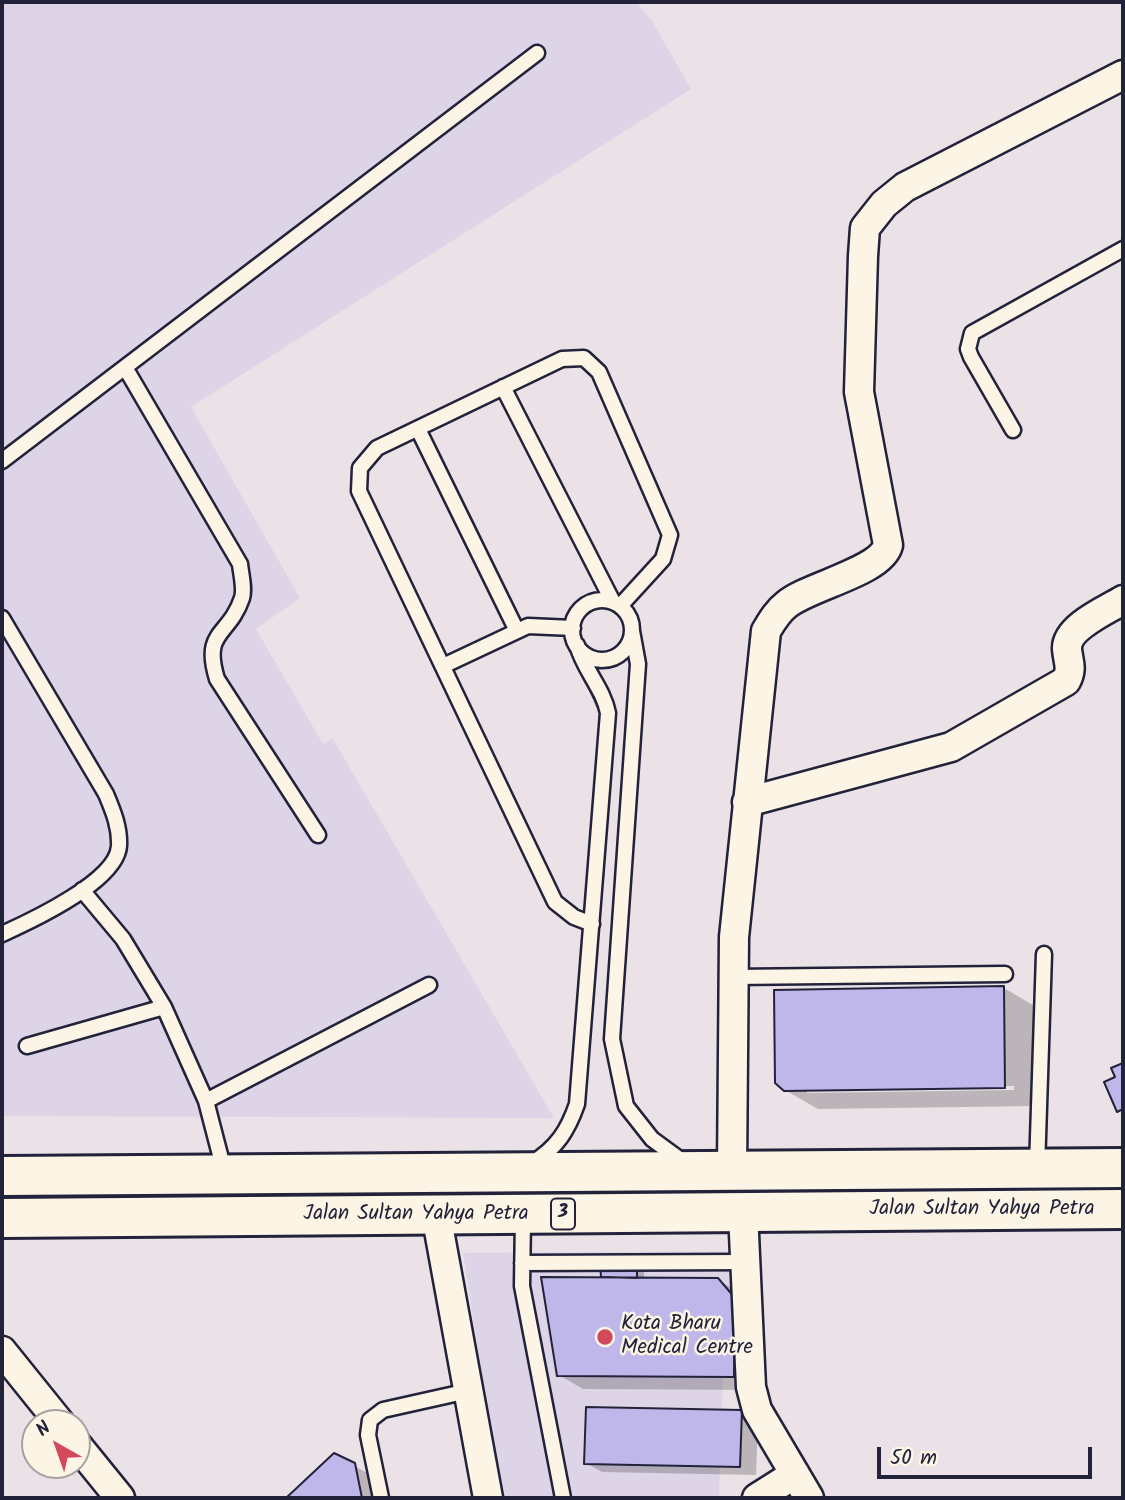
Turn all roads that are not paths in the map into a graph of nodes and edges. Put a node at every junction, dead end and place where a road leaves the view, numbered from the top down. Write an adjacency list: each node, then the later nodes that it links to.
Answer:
1 (537, 53): 4 (lane)
2 (1123, 75): 17 (street)
3 (1123, 249): 7 (lane)
4 (126, 369): 8 (lane); 18 (lane)
5 (503, 387): 6 (lane); 10 (lane); 10 (lane)
6 (418, 429): 13 (lane); 16 (lane)
7 (1013, 429)
8 (2, 461)
9 (1123, 600): 17 (street)
10 (616, 604): 12 (lane); 14 (lane)
11 (2, 618): 19 (lane)
12 (573, 628): 13 (lane); 15 (lane)
13 (516, 629): 16 (lane)
14 (632, 631): 15 (lane); 31 (lane)
15 (576, 645): 20 (lane)
16 (443, 666): 20 (lane)
17 (747, 802): 24 (street)
18 (318, 835)
19 (82, 890): 21 (lane); 26 (lane)
20 (592, 924): 32 (lane)
21 (2, 934)
22 (1044, 954): 30 (lane)
23 (1005, 974): 24 (lane)
24 (733, 977): 31 (street)
25 (429, 985): 28 (lane)
26 (164, 1007): 27 (lane); 28 (lane)
27 (27, 1046)
28 (206, 1101): 33 (lane)
29 (1123, 1168): 30 (highway, Jalan Sultan Yahya Petra / 3)
30 (1037, 1169): 31 (highway, Jalan Sultan Yahya Petra / 3)
31 (722, 1171): 32 (highway, Jalan Sultan Yahya Petra / 3)
32 (516, 1173): 33 (highway, Jalan Sultan Yahya Petra / 3)
33 (225, 1174): 34 (highway, Jalan Sultan Yahya Petra / 3)
34 (2, 1176)
35 (1123, 1209): 36 (highway, Jalan Sultan Yahya Petra / 3)
36 (743, 1212): 38 (highway, Jalan Sultan Yahya Petra / 3); 40 (street)
37 (436, 1214): 38 (highway, Jalan Sultan Yahya Petra / 3); 39 (highway, Jalan Sultan Yahya Petra / 3); 43 (street)
38 (523, 1214): 41 (lane)
39 (2, 1218)
40 (745, 1262): 41 (lane); 46 (street)
41 (522, 1263): 50 (lane)
42 (2, 1351): 44 (street)
43 (468, 1391): 48 (lane); 49 (street)
44 (49, 1409)
45 (91, 1462): 47 (street)
46 (802, 1486): 51 (street)
47 (120, 1498)
48 (381, 1498)
49 (488, 1498)
50 (563, 1498)
51 (758, 1498)

